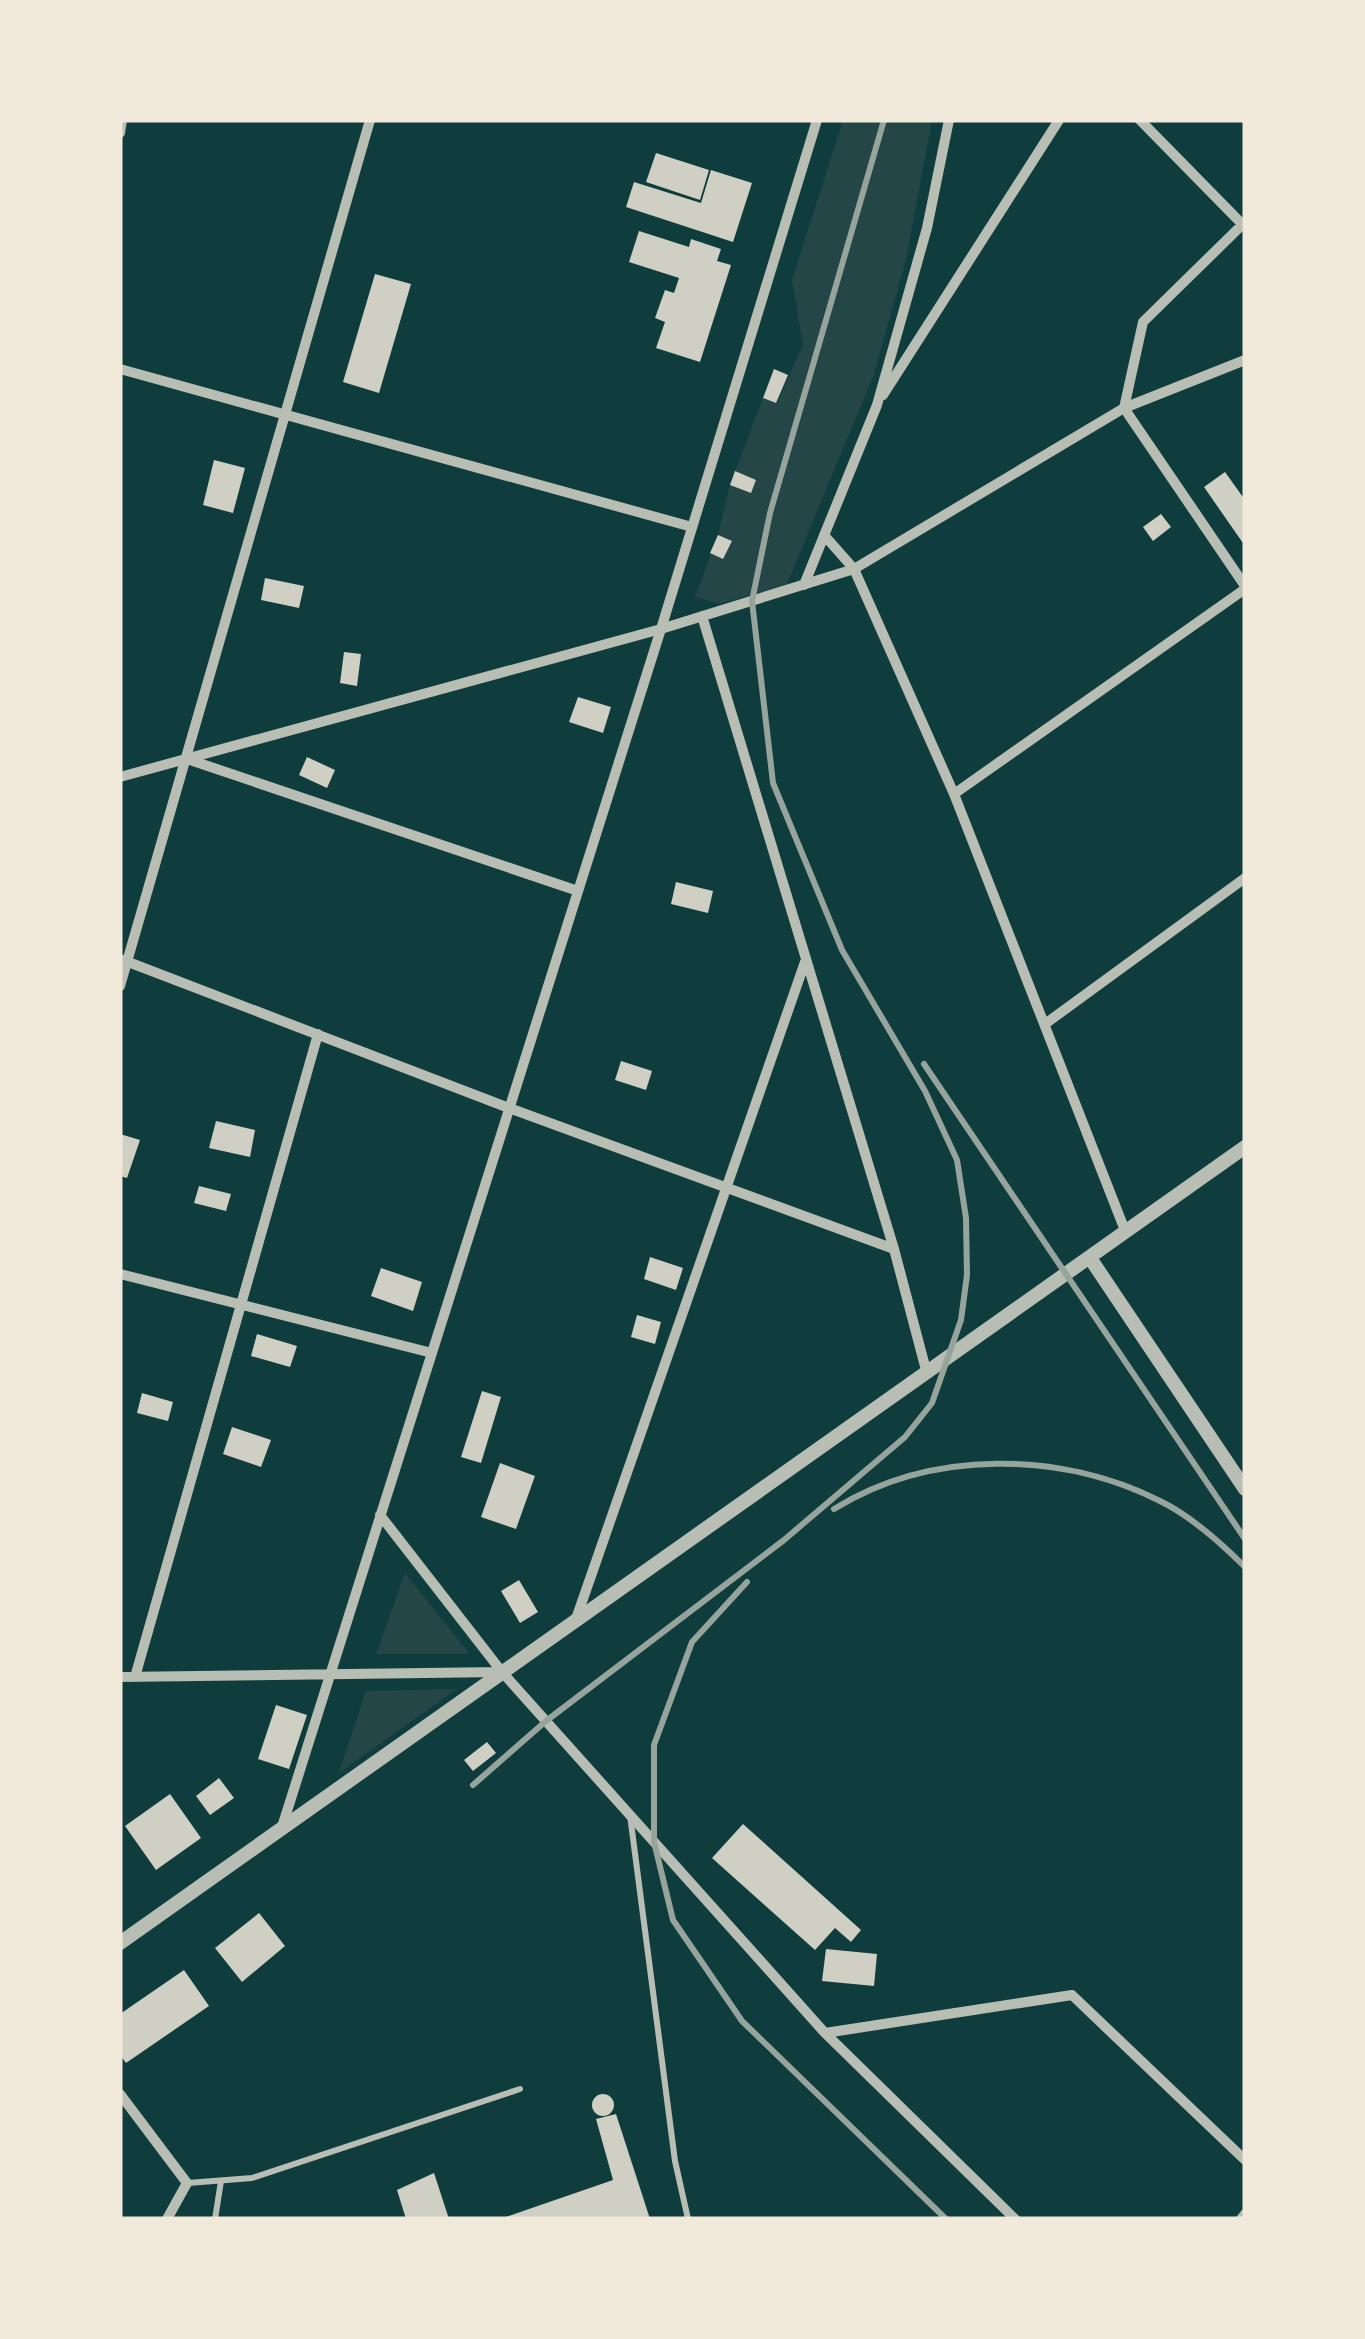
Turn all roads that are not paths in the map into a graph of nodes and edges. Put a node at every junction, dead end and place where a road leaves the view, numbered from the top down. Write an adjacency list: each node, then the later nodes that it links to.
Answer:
1 (122, 120): 7 (street)
2 (370, 120): 13 (street)
3 (817, 120): 14 (street)
4 (949, 120): 11 (street)
5 (1059, 120): 11 (street)
6 (1140, 120): 8 (street)
7 (120, 133)
8 (1244, 223): 12 (street)
9 (1245, 360): 12 (street)
10 (120, 370): 13 (street)
11 (877, 404): 15 (street)
12 (1124, 408): 16 (street); 18 (street)
13 (285, 416): 14 (street); 21 (street)
14 (692, 526): 20 (street)
15 (824, 535): 16 (street); 17 (street)
16 (854, 569): 17 (street); 23 (street)
17 (804, 585): 19 (street)
18 (1245, 588): 23 (street)
19 (702, 616): 20 (street); 27 (street)
20 (660, 629): 21 (street); 25 (street)
21 (187, 759): 22 (street); 25 (street); 26 (street)
22 (120, 777)
23 (954, 794): 29 (street)
24 (1245, 878): 29 (street)
25 (578, 890): 31 (street)
26 (123, 959): 28 (street); 30 (street)
27 (805, 961): 33 (street); 35 (street)
28 (120, 986)
29 (1045, 1024): 34 (street)
30 (318, 1034): 31 (street); 38 (street)
31 (509, 1108): 33 (street); 39 (street)
32 (1242, 1153): 34 (street)
33 (727, 1187): 35 (street); 43 (street)
34 (1126, 1232): 36 (street)
35 (894, 1248): 40 (street)
36 (1090, 1258): 40 (street); 41 (street)
37 (120, 1274): 38 (street)
38 (241, 1305): 39 (street); 47 (street)
39 (432, 1353): 42 (street)
40 (926, 1370): 43 (street)
41 (1245, 1489)
42 (380, 1515): 44 (street); 45 (street)
43 (576, 1619): 44 (street)
44 (502, 1672): 45 (street); 48 (street); 49 (street)
45 (330, 1674): 47 (street); 49 (street)
46 (120, 1677): 47 (street)
47 (135, 1677)
48 (630, 1815): 51 (street); 59 (lane)
49 (282, 1828): 50 (street)
50 (120, 1943)
51 (825, 2032): 54 (street); 60 (street)
52 (520, 2089): 55 (lane)
53 (120, 2094): 56 (street)
54 (1245, 2160)
55 (221, 2180): 56 (lane); 58 (lane)
56 (186, 2183): 57 (street)
57 (167, 2219)
58 (215, 2219)
59 (688, 2219)
60 (1015, 2219)

